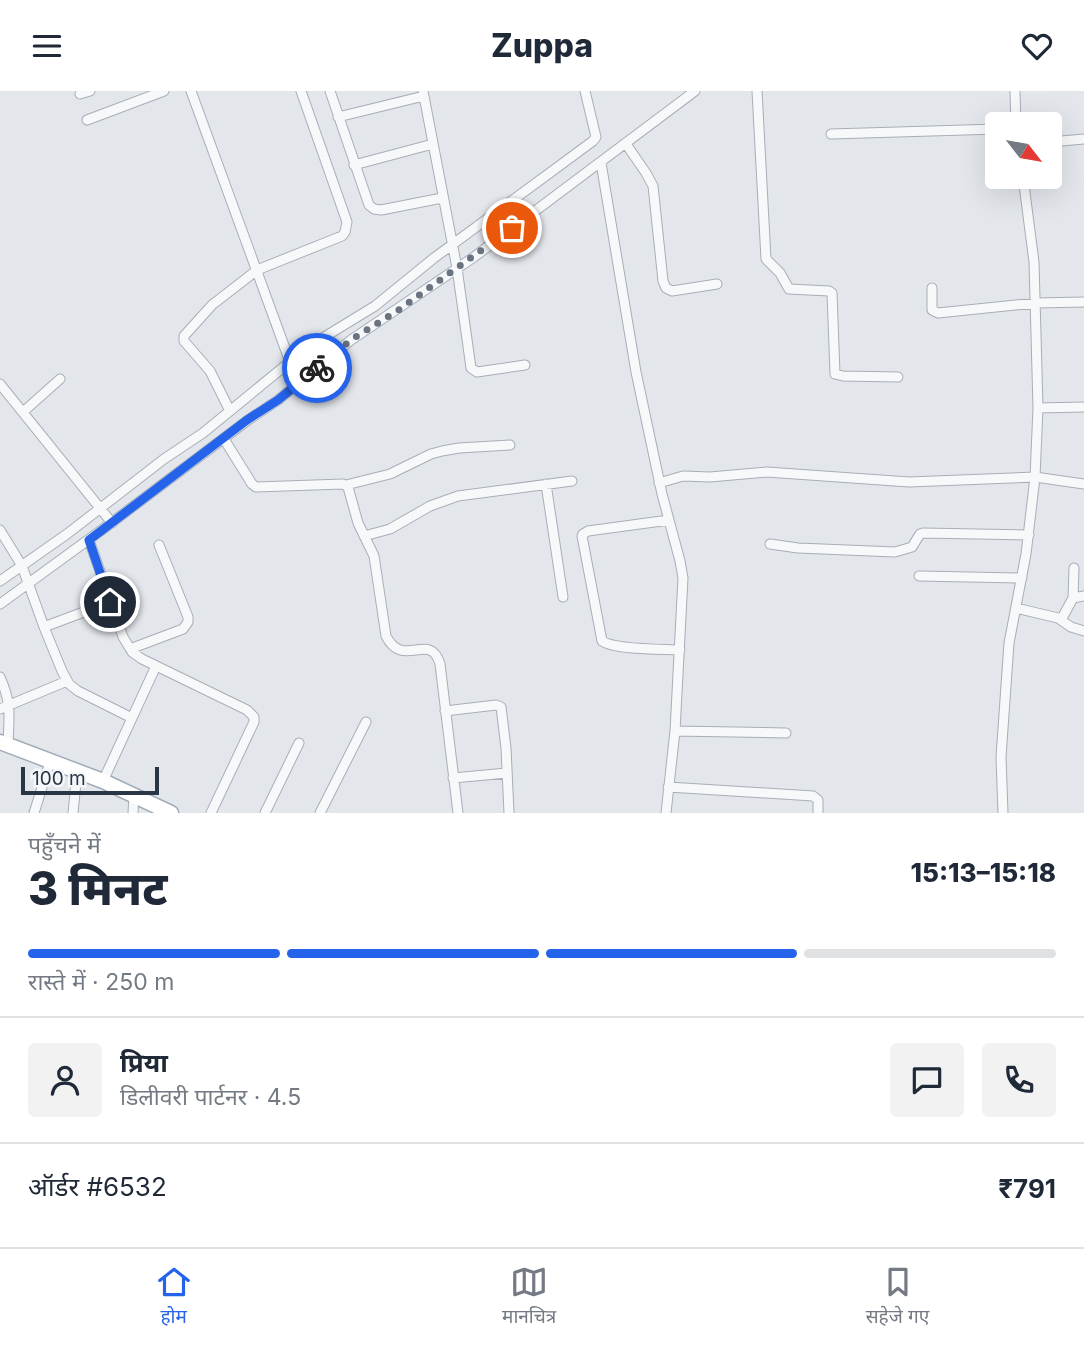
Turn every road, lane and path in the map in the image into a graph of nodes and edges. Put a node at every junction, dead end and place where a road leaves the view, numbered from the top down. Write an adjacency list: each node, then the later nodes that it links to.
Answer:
1 (90, 91): 11 (street)
2 (164, 91): 15 (street)
3 (191, 91): 27 (street)
4 (301, 91): 27 (street)
5 (330, 91): 14 (street)
6 (585, 91): 26 (street)
7 (695, 91): 12 (street)
8 (757, 91): 34 (street)
9 (1015, 91): 13 (street)
10 (424, 94): 14 (street); 20 (street)
11 (80, 95)
12 (681, 95): 21 (street)
13 (1016, 112)
14 (338, 117): 23 (street)
15 (88, 120)
16 (985, 129): 17 (street)
17 (831, 134)
18 (1084, 139): 19 (street)
19 (1062, 141)
20 (433, 144): 23 (street); 25 (street)
21 (626, 144): 22 (street); 28 (street)
22 (601, 163): 26 (street); 45 (street)
23 (354, 165): 25 (street)
24 (1025, 189): 31 (street)
25 (442, 198): 26 (street)
26 (454, 256): 32 (street); 33 (street); 33 (street)
27 (257, 270): 33 (street); 39 (street)
28 (717, 284)
29 (932, 288): 31 (street)
30 (1084, 302): 31 (street)
31 (1036, 303): 38 (street)
32 (525, 365)
33 (294, 371): 39 (street); 41 (street)
34 (898, 377)
35 (60, 379): 40 (street)
36 (0, 384): 40 (street)
37 (1084, 407): 38 (street)
38 (1038, 408): 43 (street)
39 (230, 411): 49 (street)
40 (23, 412): 49 (street)
41 (224, 439): 48 (street); 49 (street)
42 (510, 445): 48 (street)
43 (1035, 477): 45 (street); 47 (street); 52 (street)
44 (572, 481): 46 (street)
45 (659, 483): 50 (street)
46 (546, 484): 53 (street); 63 (street)
47 (1084, 484)
48 (346, 485): 53 (street)
49 (106, 514): 54 (street); 58 (street)
50 (669, 520): 72 (street); 72 (street)
51 (0, 530): 58 (street)
52 (1029, 535): 55 (street); 60 (street)
53 (364, 536): 77 (street)
54 (89, 540): 58 (street); 65 (street)
55 (770, 544)
56 (159, 545): 71 (street)
57 (1074, 568): 64 (street)
58 (25, 575): 61 (street); 66 (street); 69 (street)
59 (919, 576): 60 (street)
60 (1022, 578): 67 (street)
61 (0, 581)
62 (1084, 596): 64 (street)
63 (563, 597)
64 (1073, 598): 68 (street)
65 (110, 602): 69 (street); 71 (street)
66 (0, 604)
67 (1016, 608): 68 (street); 102 (street)
68 (1061, 620): 70 (street)
69 (44, 627): 75 (street)
70 (1084, 631)
71 (130, 649): 73 (street)
72 (680, 650): 80 (street)
73 (156, 666): 78 (street); 95 (street)
74 (0, 677): 76 (street)
75 (67, 681): 76 (street); 78 (street)
76 (5, 707): 82 (street)
77 (445, 711): 86 (street); 87 (street)
78 (132, 717): 88 (street)
79 (366, 722): 97 (street)
80 (675, 731): 81 (street); 89 (street)
81 (786, 733)
82 (4, 743): 84 (main road)
83 (299, 743): 96 (street)
84 (50, 762): 85 (main road); 91 (street)
85 (77, 772): 88 (main road); 92 (street)
86 (507, 773): 87 (street); 99 (street)
87 (453, 778): 98 (street)
88 (103, 781): 90 (main road)
89 (668, 787): 100 (street); 101 (street)
90 (134, 796): 93 (street); 94 (main road)
91 (34, 813)
92 (73, 813)
93 (133, 813)
94 (171, 813)
95 (211, 813)
96 (265, 813)
97 (320, 813)
98 (458, 813)
99 (509, 813)
100 (666, 813)
101 (818, 813)
102 (1003, 813)

